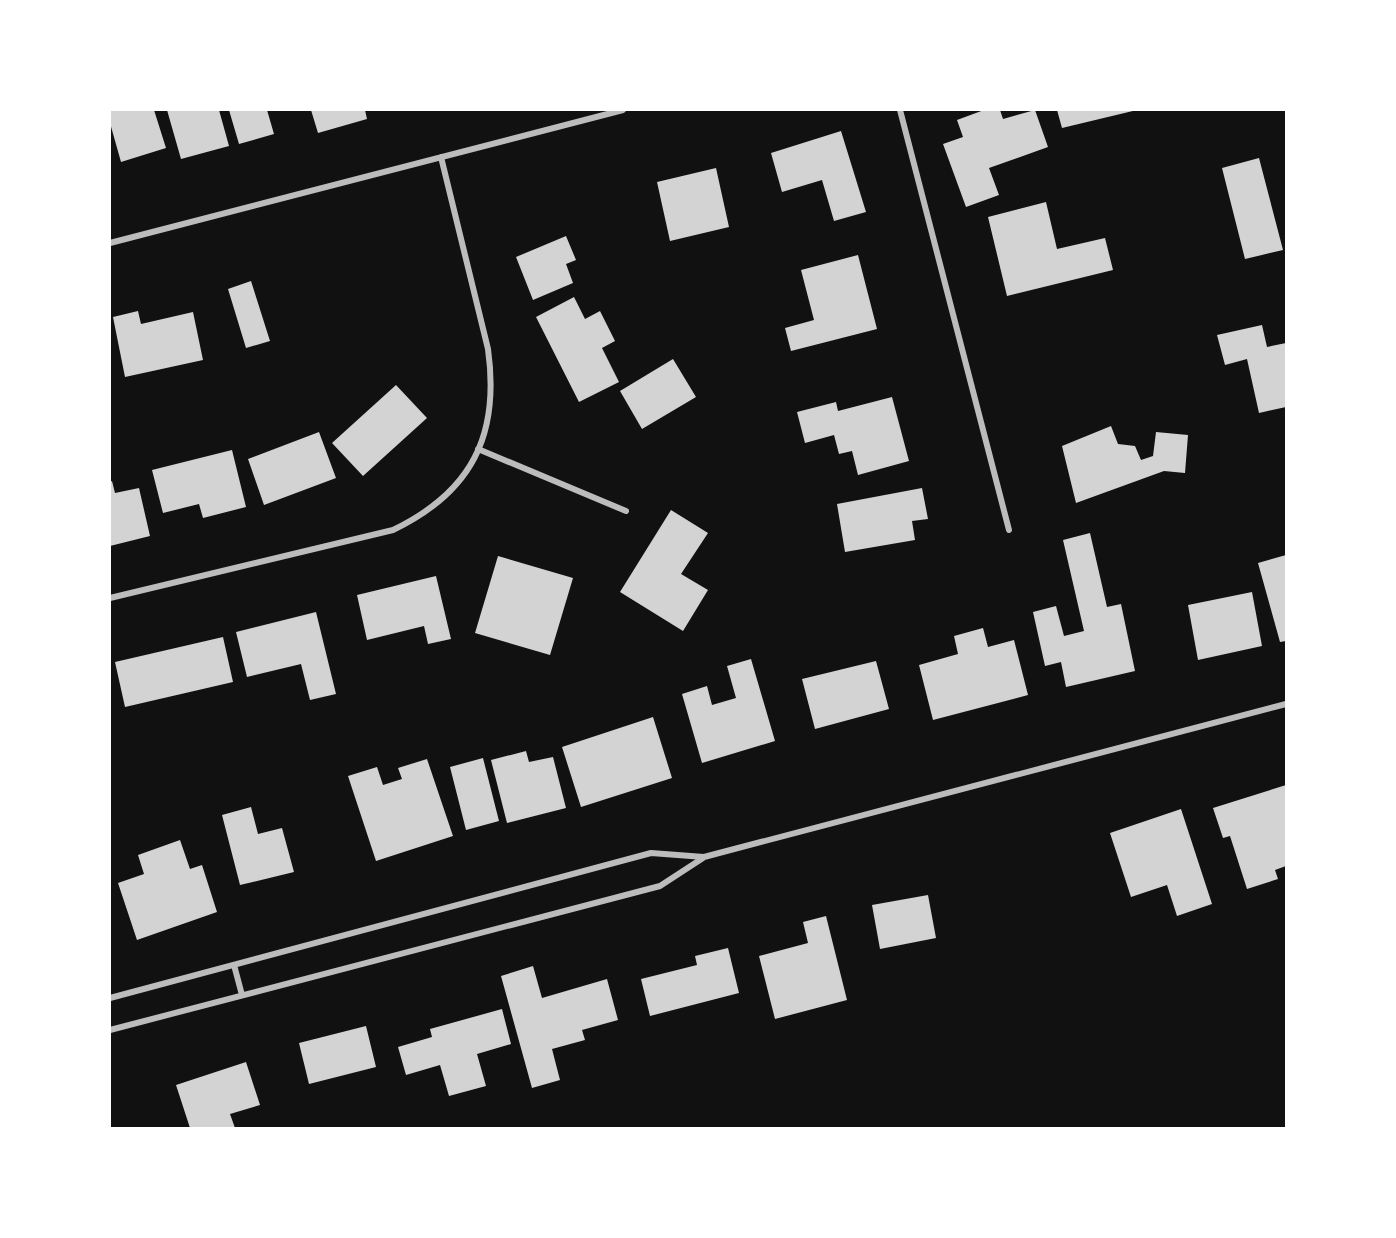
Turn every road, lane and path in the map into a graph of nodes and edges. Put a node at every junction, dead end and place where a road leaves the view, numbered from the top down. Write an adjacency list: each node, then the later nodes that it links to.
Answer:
1 (623, 110): 3 (street)
2 (900, 110): 7 (street)
3 (441, 157): 4 (street); 5 (street)
4 (110, 243)
5 (478, 449): 6 (street); 8 (street)
6 (626, 512)
7 (1009, 530)
8 (110, 598)
9 (1287, 704): 10 (street)
10 (704, 857): 11 (street); 12 (street)
11 (234, 965): 12 (street); 13 (street)
12 (242, 996): 14 (street)
13 (110, 998)
14 (110, 1030)

